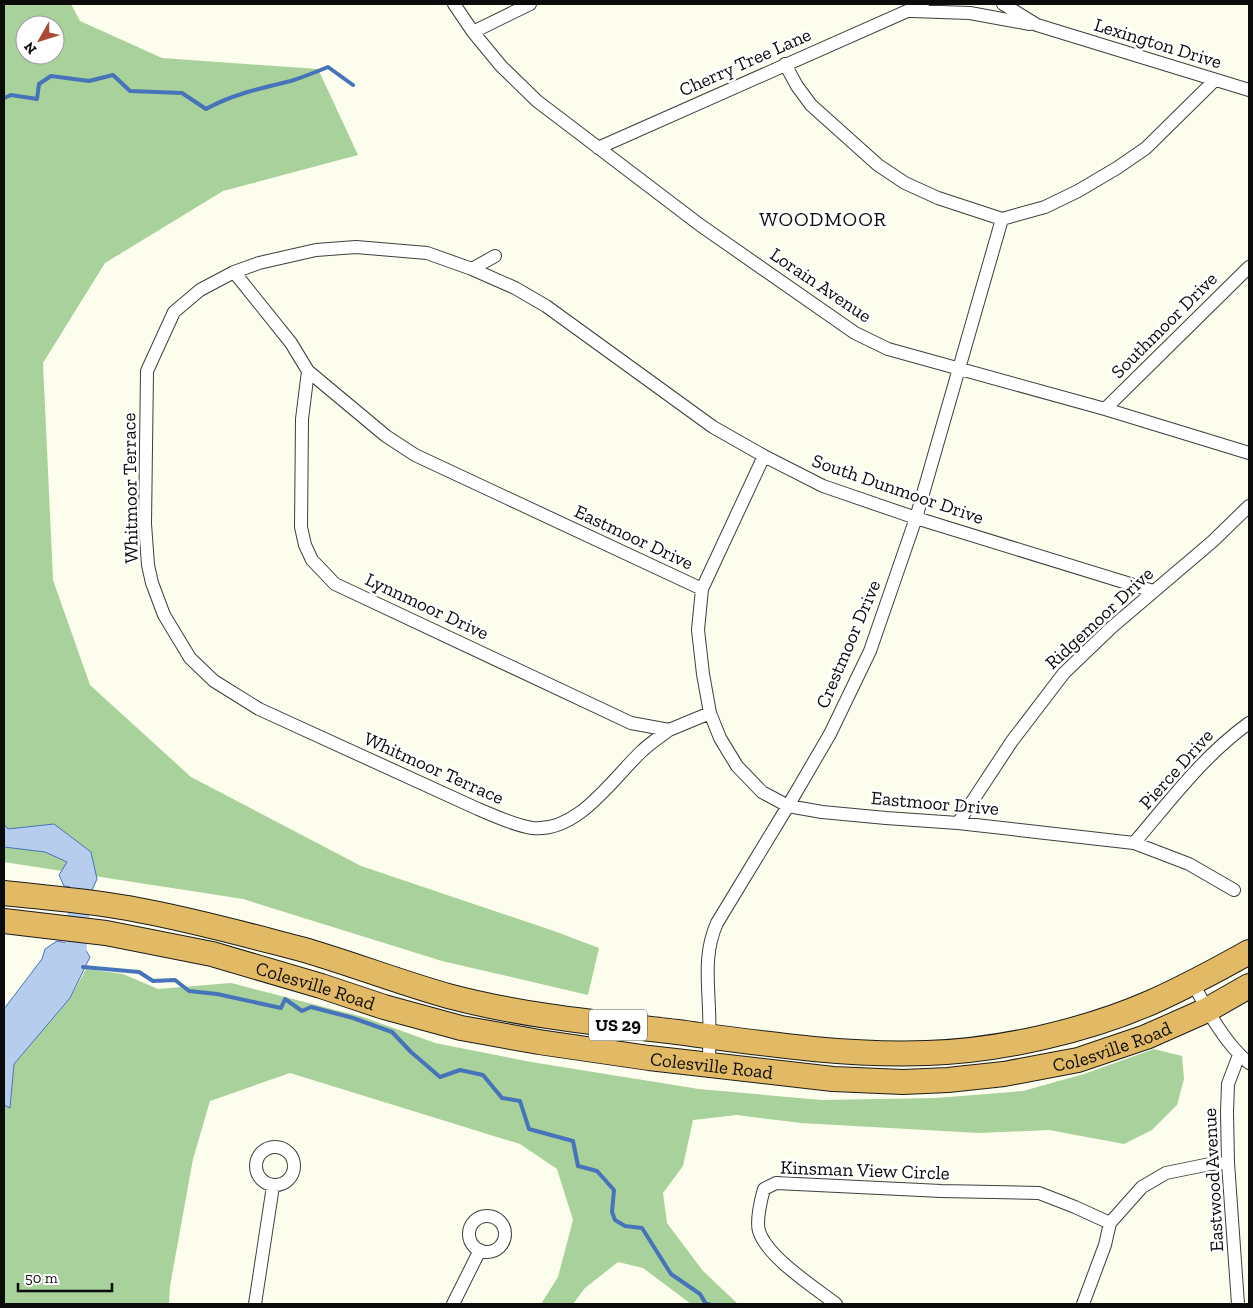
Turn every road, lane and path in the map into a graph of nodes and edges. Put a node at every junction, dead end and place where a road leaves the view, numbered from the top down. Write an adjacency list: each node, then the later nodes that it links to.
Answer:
1 (454, 4): 7 (street, Lorain Avenue)
2 (530, 4): 7 (street)
3 (922, 4): 5 (street, Cherry Tree Lane)
4 (1003, 4): 6 (street, Lexington Drive)
5 (906, 11): 6 (street, Cherry Tree Lane); 8 (street, Cherry Tree Lane)
6 (1037, 25): 9 (street, Lexington Drive)
7 (473, 32): 11 (street, Lorain Avenue)
8 (785, 64): 11 (street, Cherry Tree Lane); 12 (street)
9 (1215, 80): 10 (street, Lexington Drive); 12 (street)
10 (1249, 90)
11 (598, 148): 17 (street, Lorain Avenue)
12 (1002, 219): 17 (street, Crestmoor Drive)
13 (495, 256): 15 (street)
14 (1249, 267): 19 (street, Southmoor Drive)
15 (472, 269): 16 (street, Whitmoor Terrace); 21 (street, South Dunmoor Drive)
16 (234, 272): 18 (street, Eastmoor Drive); 28 (street, Whitmoor Terrace)
17 (958, 368): 19 (street, Lorain Avenue); 23 (street, Crestmoor Drive)
18 (308, 372): 24 (street, Eastmoor Drive); 28 (street, Lynnmoor Drive)
19 (1105, 409): 20 (street, Lorain Avenue)
20 (1249, 452)
21 (764, 456): 23 (street, South Dunmoor Drive); 24 (street)
22 (1249, 506): 25 (street, Ridgemoor Drive)
23 (916, 518): 25 (street, South Dunmoor Drive); 29 (street, Crestmoor Drive)
24 (702, 589): 26 (street, Eastmoor Drive)
25 (1153, 591): 30 (street, Ridgemoor Drive)
26 (710, 713): 28 (street); 29 (street, Eastmoor Drive)
27 (1249, 724): 31 (street, Pierce Drive)
28 (669, 730)
29 (788, 806): 30 (street, Eastmoor Drive); 39 (street, Crestmoor Drive)
30 (958, 823): 31 (street, Eastmoor Drive)
31 (1134, 843): 32 (street, Eastmoor Drive)
32 (1234, 890)
33 (4, 893): 39 (highway, Colesville Road / US 29)
34 (4, 921): 41 (highway, Colesville Road / US 29)
35 (1249, 952): 36 (highway, Colesville Road / US 29)
36 (1193, 983): 38 (street); 39 (highway, Colesville Road / US 29)
37 (1249, 986): 38 (highway, Colesville Road / US 29)
38 (1207, 1010): 40 (street); 41 (highway, Colesville Road / US 29)
39 (710, 1036): 41 (street, Crestmoor Drive)
40 (1244, 1059): 42 (street, Eastwood Avenue)
41 (708, 1065)
42 (1228, 1163): 44 (street); 46 (street, Eastwood Avenue)
43 (273, 1186): 47 (street)
44 (1110, 1223): 49 (street, Kinsman View Circle); 50 (street)
45 (480, 1250): 48 (street)
46 (1242, 1300)
47 (255, 1304)
48 (453, 1304)
49 (836, 1304)
50 (1084, 1304)

